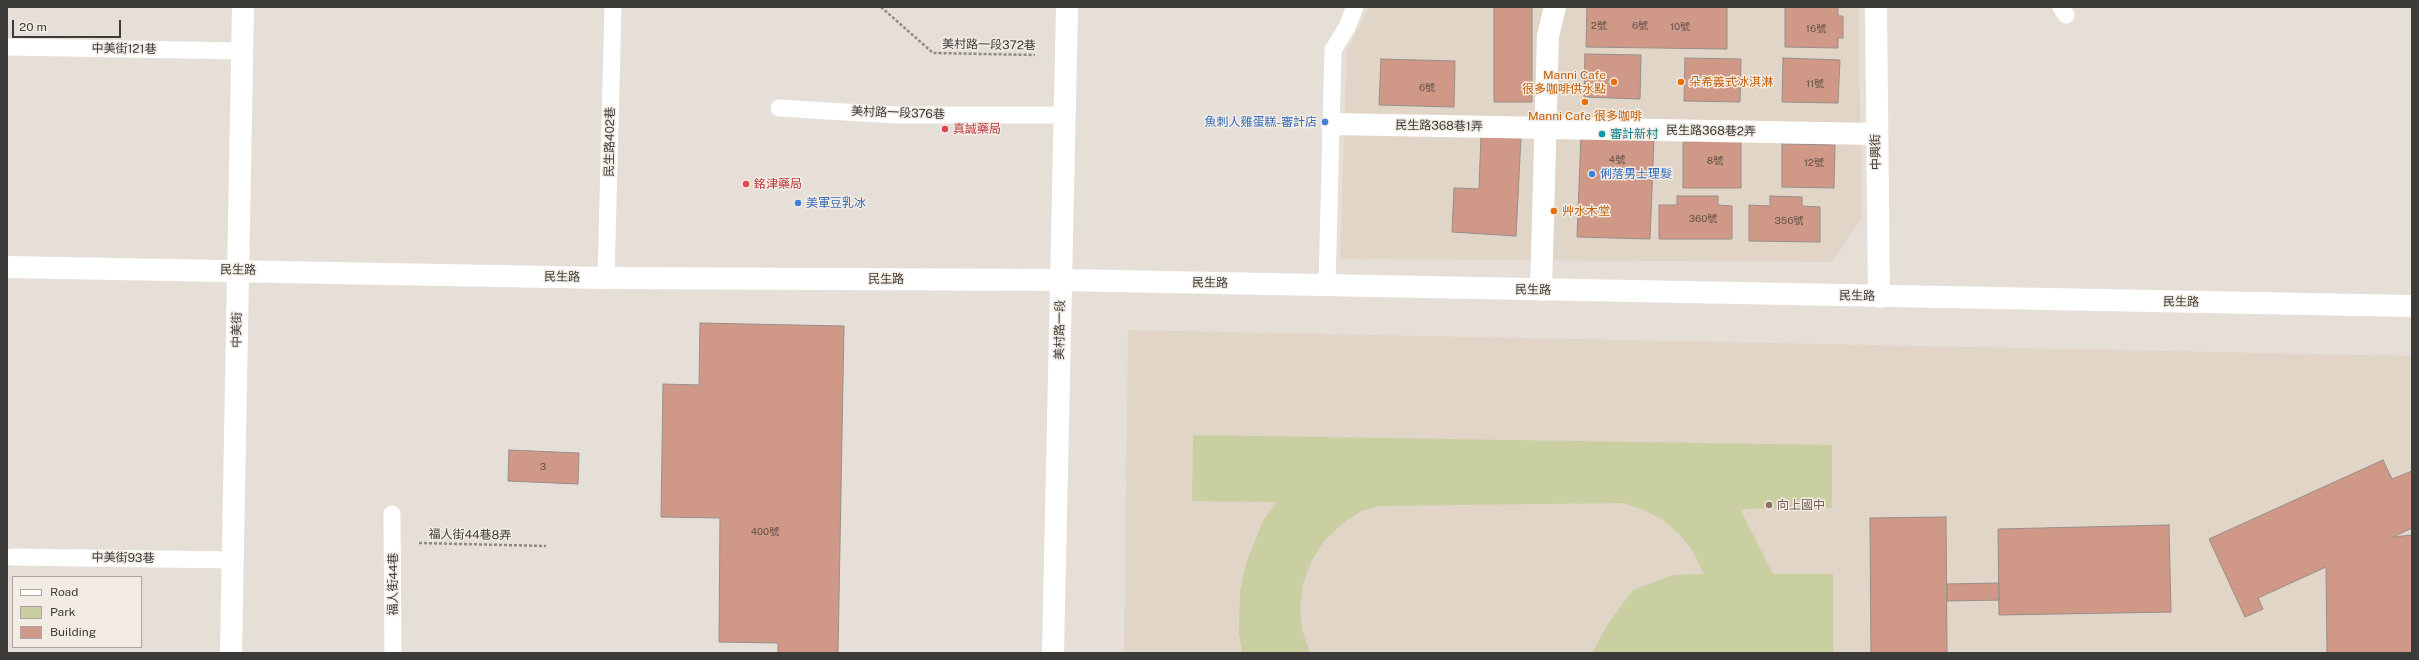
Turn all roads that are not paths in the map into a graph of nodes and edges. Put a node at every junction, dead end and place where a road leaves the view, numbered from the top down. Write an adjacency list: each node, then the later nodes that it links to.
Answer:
1 (243, 7): 8 (street, 中美街)
2 (613, 7): 16 (lane, 民生路402巷)
3 (1067, 7): 10 (street, 美村路一段)
4 (1354, 7): 11 (lane)
5 (1555, 7): 12 (street)
6 (1876, 7): 13 (street, 中興街)
7 (7, 47): 8 (lane, 中美街121巷)
8 (242, 51): 15 (street, 中美街)
9 (779, 108): 10 (lane, 美村路一段376巷)
10 (1065, 115): 17 (street, 美村路一段)
11 (1332, 124): 12 (street, 民生路368巷1弄); 18 (lane)
12 (1546, 128): 13 (street, 民生路368巷2弄); 19 (street)
13 (1876, 134): 20 (street, 中興街)
14 (7, 267): 15 (street, 民生路)
15 (238, 270): 16 (street, 民生路); 24 (street, 中美街)
16 (606, 278): 17 (street, 民生路)
17 (1062, 280): 18 (street, 民生路); 27 (street, 美村路一段)
18 (1327, 286): 19 (street, 民生路)
19 (1542, 290): 20 (street, 民生路)
20 (1879, 297): 21 (street, 民生路)
21 (2412, 306)
22 (392, 514): 26 (lane, 福人街44巷)
23 (12, 556): 24 (lane, 中美街93巷)
24 (233, 560): 25 (street, 中美街)
25 (231, 653)
26 (393, 653)
27 (1053, 653)

